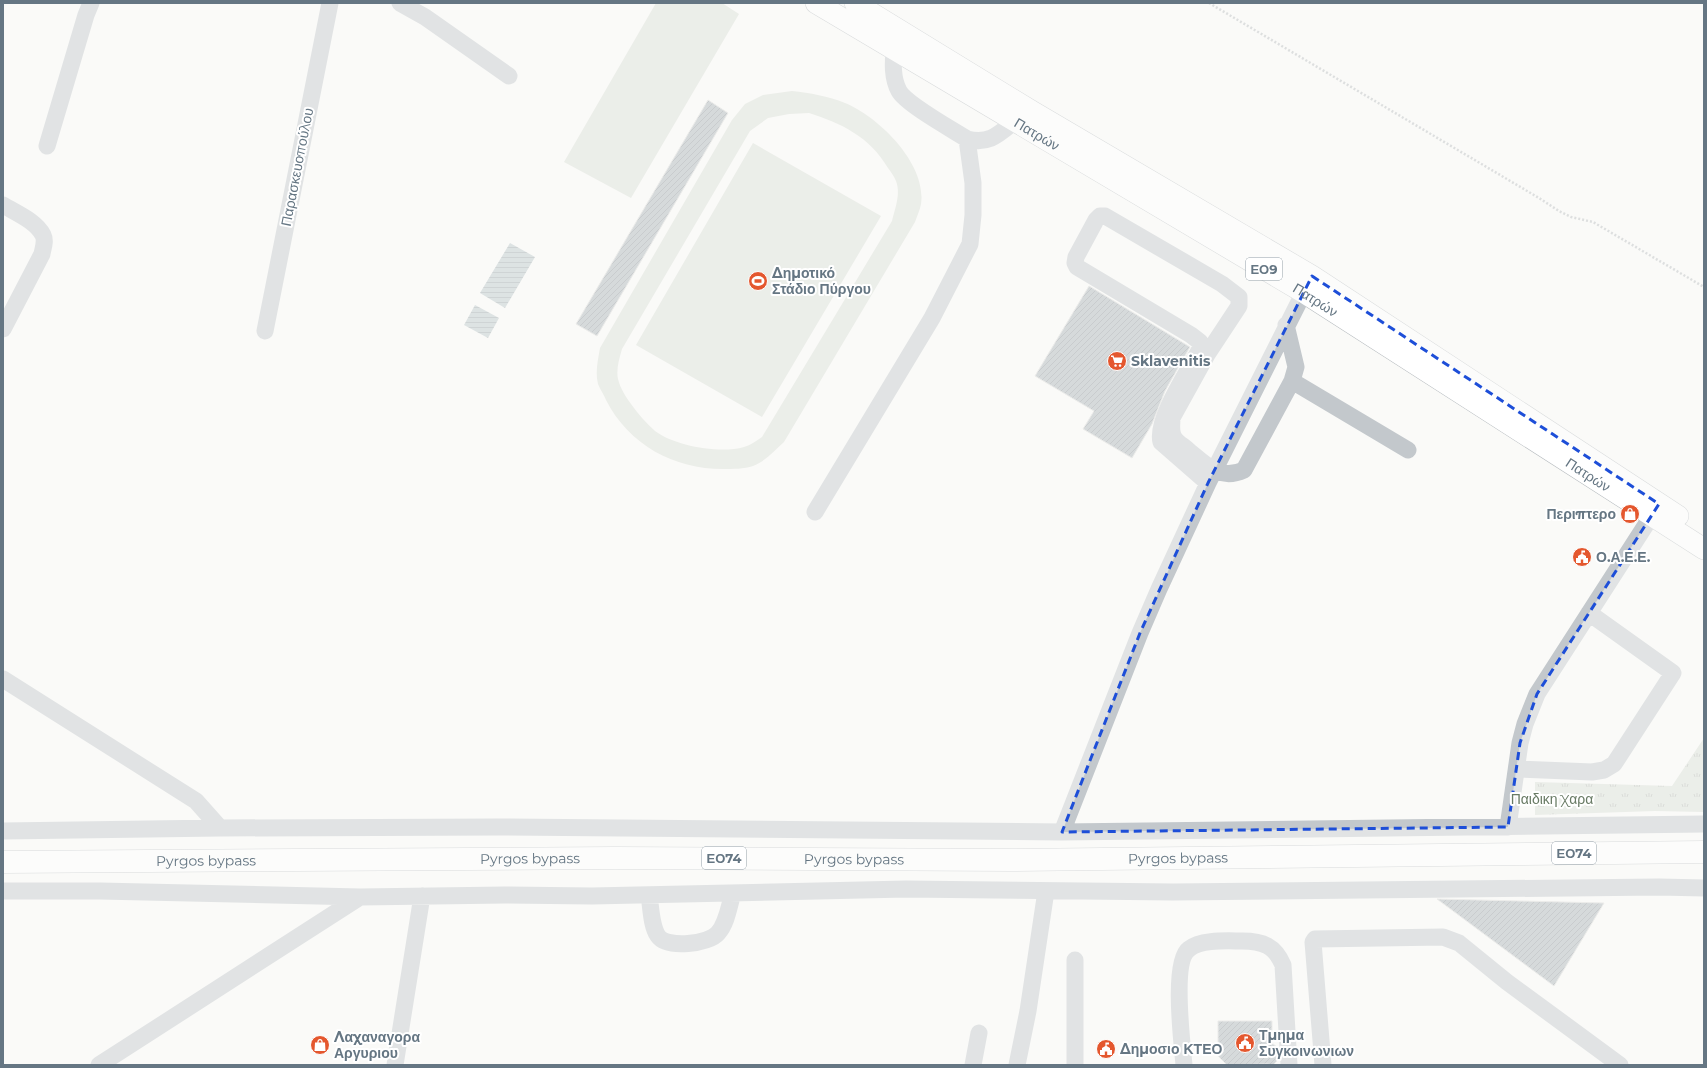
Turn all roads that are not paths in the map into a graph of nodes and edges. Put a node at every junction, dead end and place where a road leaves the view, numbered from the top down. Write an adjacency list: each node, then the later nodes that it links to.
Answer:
1 (91, 3): 10 (street)
2 (330, 3): 16 (street, Παρασκευοπούλου)
3 (400, 3): 7 (street)
4 (816, 3): 6 (main road, Πατρών / ΕΟ9)
5 (855, 3): 11 (main road, Πατρών / ΕΟ9)
6 (894, 49): 8 (main road, Πατρών / ΕΟ9); 9 (street)
7 (509, 76)
8 (1015, 121): 9 (street); 11 (main road, Πατρών / ΕΟ9)
9 (967, 139): 21 (street)
10 (47, 146)
11 (1102, 163): 13 (main road, Πατρών / ΕΟ9)
12 (3, 205): 15 (street)
13 (1307, 284): 14 (street); 20 (main road, Πατρών / ΕΟ9)
14 (1286, 325): 17 (street); 19 (street)
15 (3, 329)
16 (265, 330)
17 (1292, 381): 18 (street); 19 (street)
18 (1408, 450)
19 (1211, 477): 19 (street); 31 (street)
20 (1655, 510): 22 (main road, Πατρών / ΕΟ9); 23 (main road, Πατρών / ΕΟ9); 24 (street)
21 (815, 512)
22 (1704, 533)
23 (1704, 549)
24 (1589, 613): 26 (street); 26 (street)
25 (3, 679): 28 (street)
26 (1517, 769): 29 (street)
27 (1704, 824): 29 (street)
28 (220, 828): 30 (street); 31 (street)
29 (1508, 828): 31 (street)
30 (3, 831)
31 (1062, 832)
32 (1704, 852): 33 (highway, Pyrgos bypass / ΕΟ74)
33 (3, 862)
34 (1704, 888): 36 (street)
35 (3, 891): 40 (street)
36 (1046, 891): 37 (street); 46 (street)
37 (733, 893): 38 (street); 38 (street)
38 (649, 894): 39 (street)
39 (422, 896): 40 (street); 44 (street)
40 (360, 897): 43 (street)
41 (1076, 960): 47 (street)
42 (979, 1033): 45 (street)
43 (99, 1065)
44 (394, 1065)
45 (973, 1065)
46 (1017, 1065)
47 (1076, 1065)
48 (1184, 1065): 49 (street)
49 (1289, 1065)
50 (1323, 1065): 51 (street)
51 (1620, 1065)

